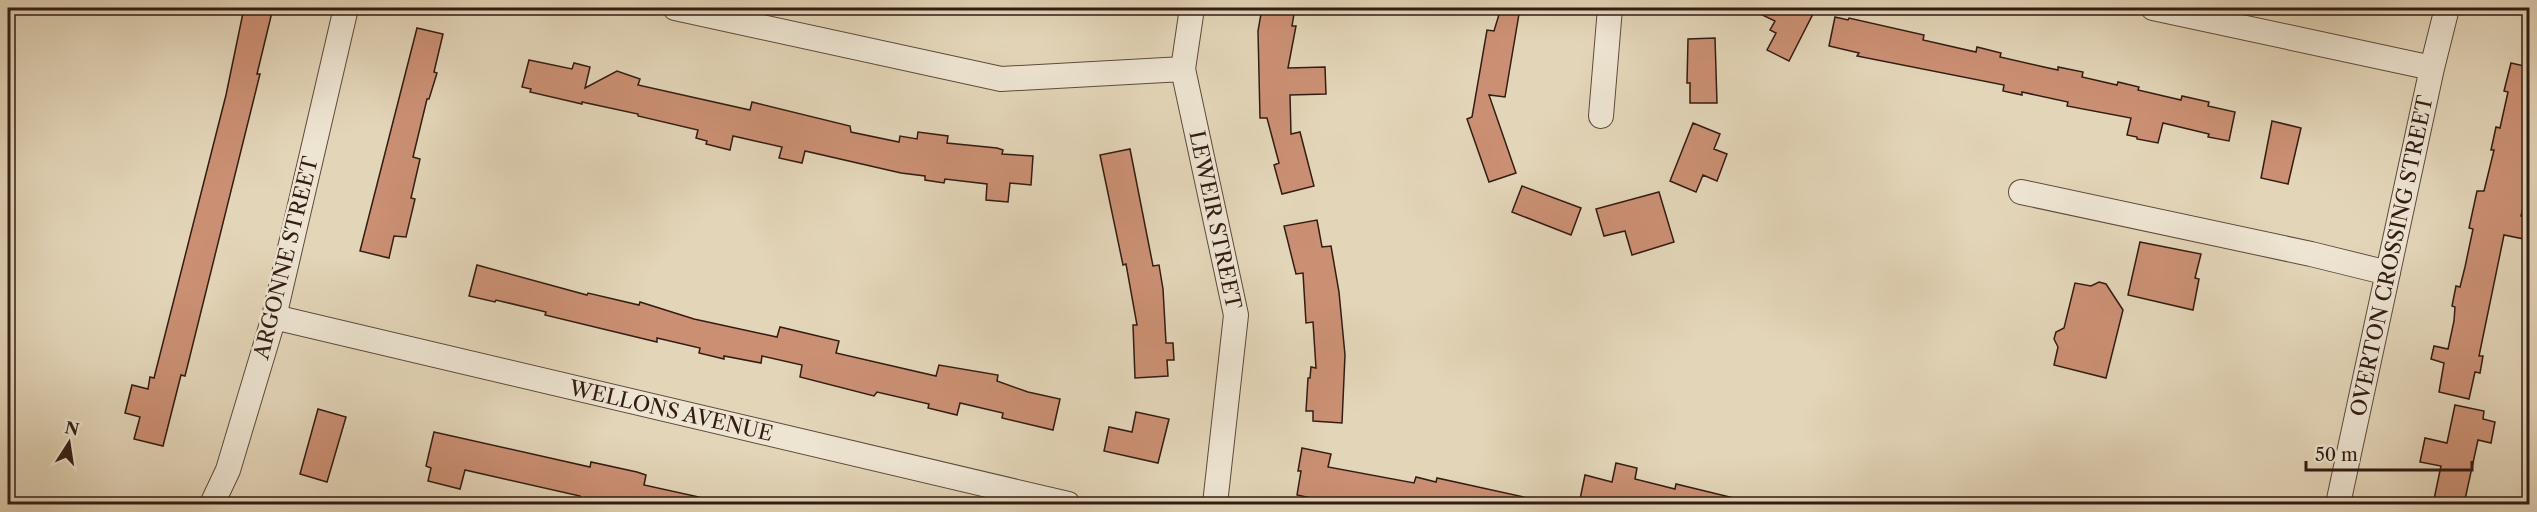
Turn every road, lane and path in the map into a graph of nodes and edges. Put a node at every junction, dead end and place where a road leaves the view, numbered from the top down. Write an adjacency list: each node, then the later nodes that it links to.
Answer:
1 (346, 8): 12 (street, ARGONNE STREET)
2 (675, 8): 7 (street)
3 (1192, 8): 7 (street, LEWEIR STREET)
4 (1610, 8): 9 (street)
5 (2153, 8): 8 (street)
6 (2448, 8): 8 (street, OVERTON CROSSING STREET)
7 (1183, 69): 15 (street, LEWEIR STREET)
8 (2432, 69): 11 (street, OVERTON CROSSING STREET)
9 (1601, 116)
10 (2021, 192): 11 (street)
11 (2388, 273): 16 (street, OVERTON CROSSING STREET)
12 (274, 316): 13 (street, ARGONNE STREET); 14 (street, WELLONS AVENUE)
13 (212, 504)
14 (1068, 504)
15 (1215, 504)
16 (2338, 504)

